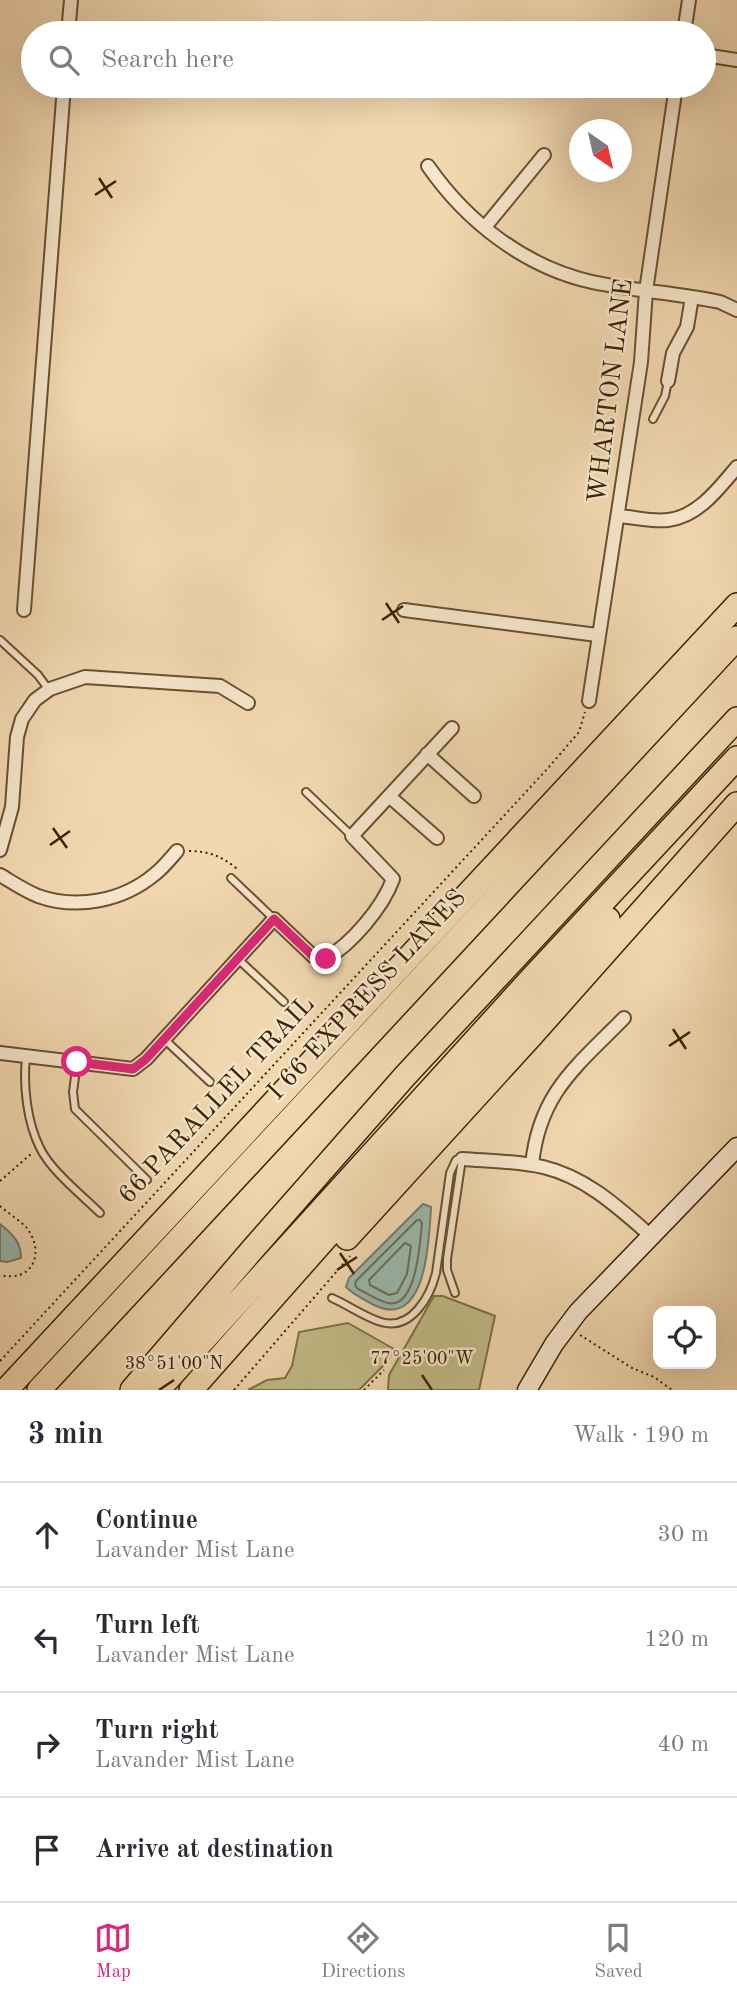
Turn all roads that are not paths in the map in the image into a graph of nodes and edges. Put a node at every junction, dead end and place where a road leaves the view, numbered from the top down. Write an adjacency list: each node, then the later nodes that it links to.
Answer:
1 (71, 0): 3 (street)
2 (689, 0): 4 (street)
3 (69, 21)
4 (686, 21)
5 (716, 57): 6 (street)
6 (737, 60)
7 (63, 98): 20 (street)
8 (674, 98): 12 (street, WHARTON LANE)
9 (544, 155): 11 (street)
10 (428, 166): 11 (street)
11 (485, 227): 12 (street)
12 (646, 291): 13 (street); 18 (street, WHARTON LANE)
13 (692, 297): 14 (street); 15 (street)
14 (737, 310)
15 (668, 381): 16 (lane)
16 (653, 419)
17 (737, 467): 18 (street)
18 (618, 516): 22 (street, WHARTON LANE)
19 (737, 605): 61 (highway)
20 (24, 610)
21 (404, 610): 22 (street)
22 (597, 635): 26 (street, WHARTON LANE)
23 (737, 638): 62 (highway, I 66 EXPRESS LANES)
24 (0, 640): 25 (lane)
25 (49, 690): 27 (street); 39 (street)
26 (589, 701)
27 (248, 703)
28 (737, 719): 63 (highway)
29 (452, 728): 30 (street)
30 (427, 754): 34 (street); 35 (street)
31 (737, 758): 64 (highway)
32 (737, 772): 60 (highway)
33 (306, 792): 37 (lane)
34 (389, 796): 37 (street); 38 (street)
35 (474, 796)
36 (737, 804): 60 (highway)
37 (352, 836): 43 (street)
38 (437, 838)
39 (0, 850)
40 (177, 851): 41 (street)
41 (0, 876)
42 (231, 878): 43 (lane)
43 (274, 919): 44 (street)
44 (238, 959): 45 (lane); 47 (street)
45 (285, 1002)
46 (624, 1018): 54 (street)
47 (164, 1038): 50 (street); 51 (lane)
48 (0, 1053): 49 (street)
49 (26, 1057): 50 (street); 56 (lane)
50 (77, 1062): 55 (lane)
51 (210, 1082)
52 (737, 1147): 57 (street)
53 (462, 1159): 54 (street); 58 (lane); 59 (lane)
54 (532, 1164): 57 (street)
55 (146, 1180)
56 (100, 1213)
57 (651, 1236): 65 (street)
58 (455, 1293)
59 (332, 1298)
60 (201, 1388)
61 (6, 1390)
62 (39, 1390)
63 (132, 1390)
64 (158, 1390)
65 (527, 1390)

